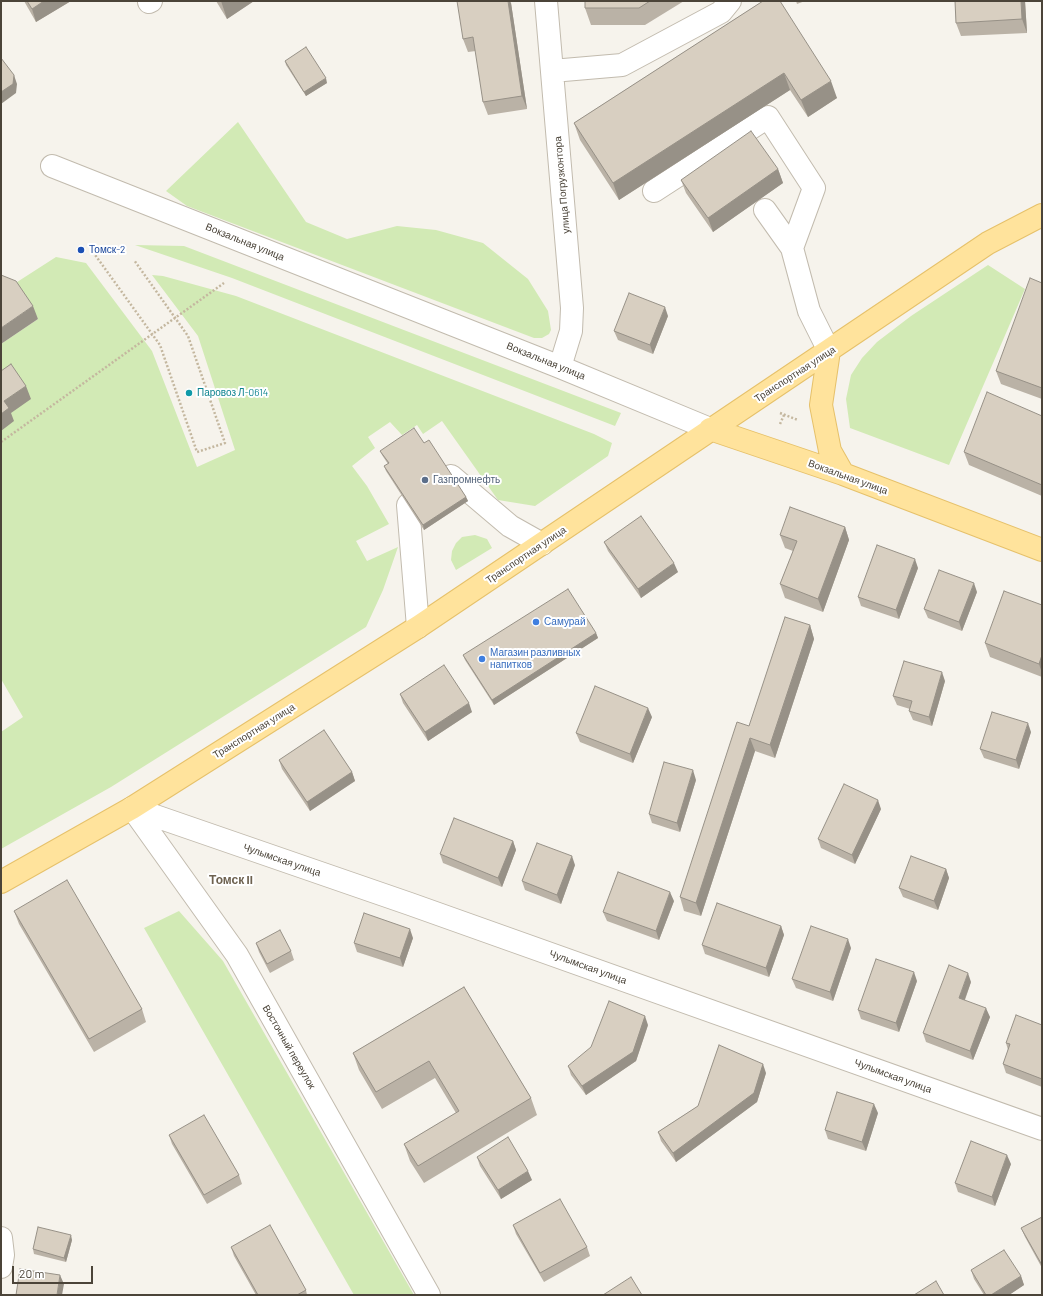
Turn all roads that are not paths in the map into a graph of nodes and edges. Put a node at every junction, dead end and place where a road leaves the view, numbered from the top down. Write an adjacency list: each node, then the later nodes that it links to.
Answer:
1 (546, 1): 3 (street, улица Погрузконтора)
2 (730, 1): 3 (street)
3 (552, 72): 10 (street, улица Погрузконтора)
4 (52, 166): 10 (street, Вокзальная улица)
5 (654, 191): 8 (street)
6 (765, 210): 8 (street)
7 (1042, 215): 9 (main road, Транспортная улица)
8 (792, 248): 9 (street)
9 (829, 351): 11 (main road, Транспортная улица); 12 (main road)
10 (560, 367): 11 (street, Вокзальная улица)
11 (710, 429): 12 (main road, Вокзальная улица); 15 (main road, Транспортная улица)
12 (843, 474): 16 (main road, Вокзальная улица)
13 (451, 476): 15 (street)
14 (408, 505): 17 (street)
15 (542, 544): 17 (main road, Транспортная улица)
16 (1042, 550)
17 (418, 627): 18 (main road, Транспортная улица)
18 (132, 808): 19 (main road, Транспортная улица); 20 (street, Чулымская улица); 23 (street, Восточный переулок)
19 (1, 882)
20 (1042, 1129)
21 (1, 1238): 22 (street)
22 (1, 1267)
23 (430, 1295)

